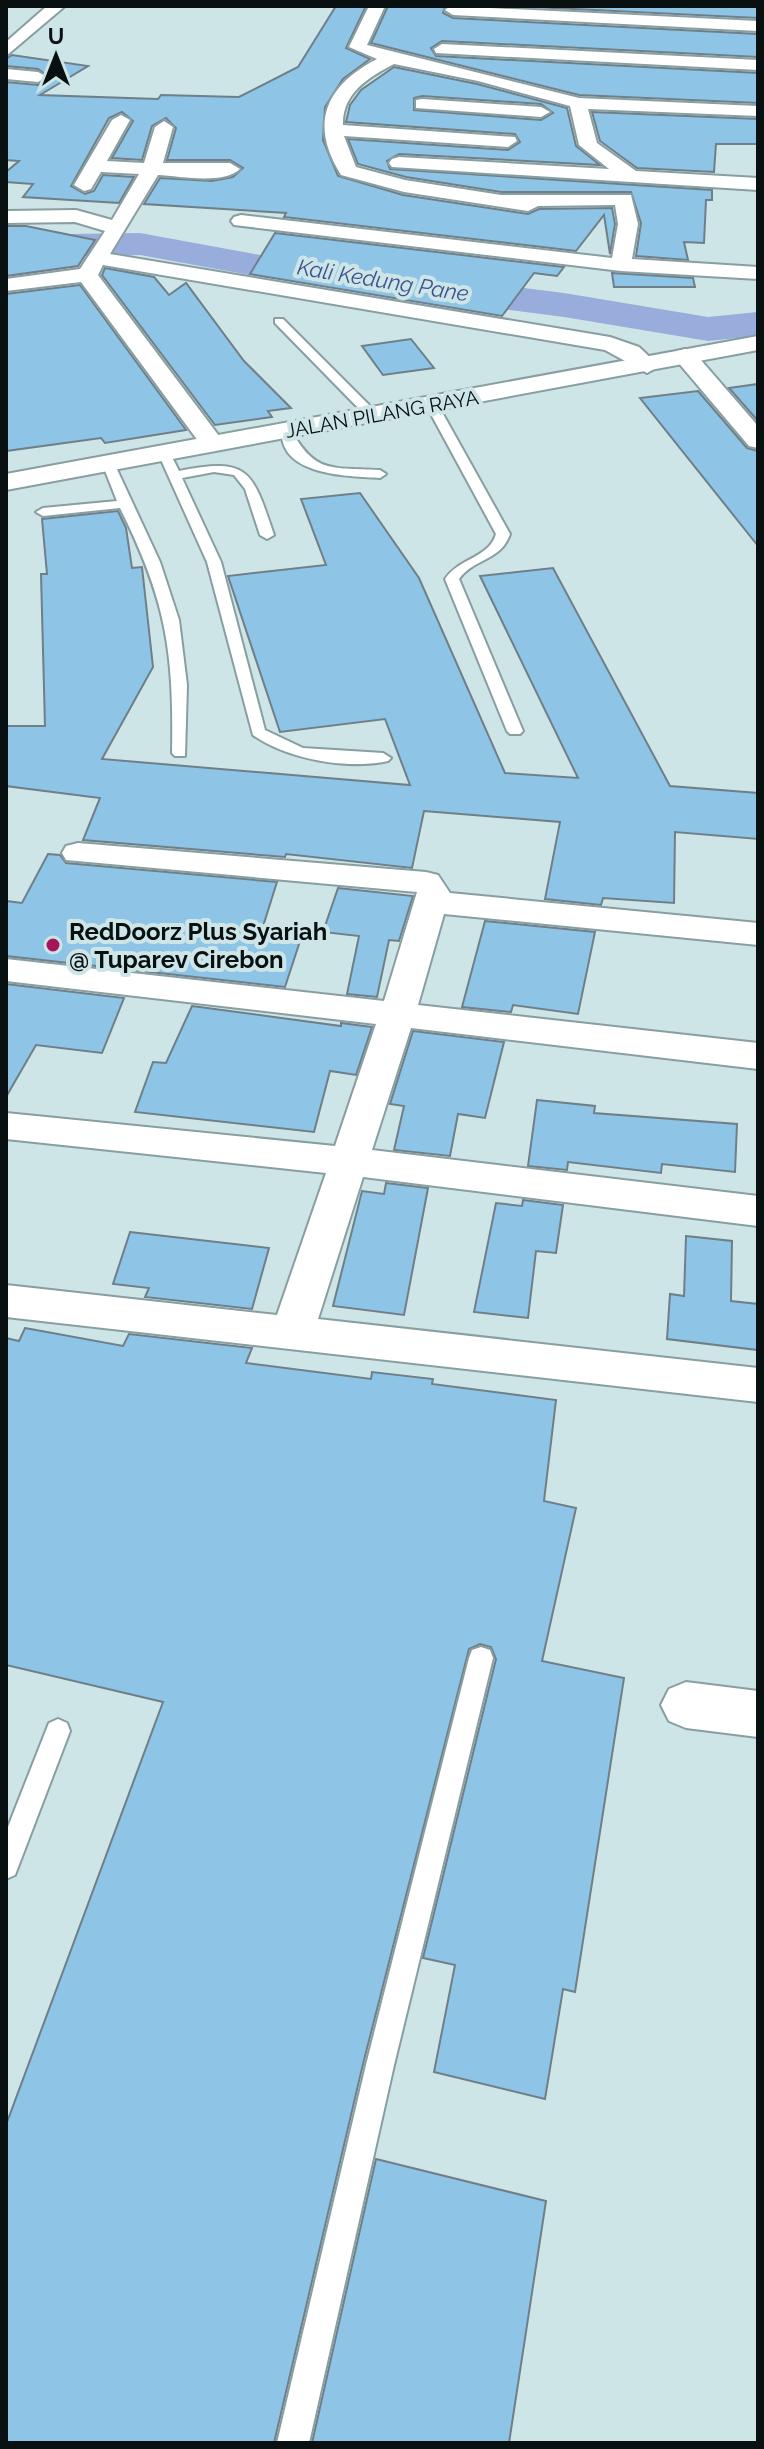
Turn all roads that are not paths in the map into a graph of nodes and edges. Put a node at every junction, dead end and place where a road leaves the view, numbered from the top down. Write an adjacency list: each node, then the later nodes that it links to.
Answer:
1 (57, 6): 6 (street)
2 (377, 6): 7 (street)
3 (454, 8): 4 (street); 8 (street)
4 (636, 13): 5 (street); 9 (street)
5 (758, 26)
6 (6, 51)
7 (392, 58): 8 (street); 21 (street)
8 (434, 58): 9 (street); 12 (street)
9 (626, 59): 10 (street); 15 (street)
10 (758, 65)
11 (6, 74): 13 (street)
12 (481, 76): 14 (street); 20 (street)
13 (38, 77)
14 (559, 78)
15 (621, 80)
16 (422, 104): 20 (street)
17 (758, 111): 20 (street)
18 (121, 120): 24 (street)
19 (164, 127): 25 (street)
20 (584, 127): 27 (street)
21 (331, 130): 22 (street); 23 (street)
22 (528, 142)
23 (343, 161): 27 (street); 30 (street)
24 (95, 166): 25 (street); 31 (street)
25 (151, 169): 26 (street); 34 (street)
26 (230, 169)
27 (632, 177): 28 (street); 29 (street)
28 (758, 184)
29 (624, 199): 30 (street); 30 (street); 36 (street)
30 (504, 200)
31 (66, 216): 32 (street); 34 (street)
32 (6, 217)
33 (241, 221): 36 (street)
34 (114, 229): 35 (street)
35 (95, 262): 38 (street); 42 (street); 47 (street)
36 (621, 265): 37 (street)
37 (758, 273)
38 (6, 285)
39 (279, 321): 44 (lane)
40 (758, 343): 41 (highway, JALAN PILANG RAYA)
41 (685, 356): 42 (highway, JALAN PILANG RAYA); 46 (street)
42 (647, 366): 43 (highway, JALAN PILANG RAYA)
43 (432, 405): 44 (highway, JALAN PILANG RAYA); 55 (lane)
44 (373, 416): 45 (highway, JALAN PILANG RAYA)
45 (286, 431): 47 (highway, JALAN PILANG RAYA); 50 (lane)
46 (758, 441)
47 (213, 444): 49 (highway, JALAN PILANG RAYA)
48 (108, 463): 49 (highway, JALAN PILANG RAYA); 51 (highway, JALAN PILANG RAYA); 52 (lane)
49 (168, 464): 54 (lane); 57 (lane)
50 (380, 474)
51 (6, 482)
52 (123, 504): 53 (lane); 56 (lane)
53 (43, 512)
54 (267, 535)
55 (515, 731)
56 (180, 753)
57 (383, 758)
58 (78, 853): 59 (street)
59 (433, 902): 60 (street); 62 (street)
60 (758, 934)
61 (6, 970): 62 (street)
62 (398, 1013): 63 (street); 65 (street)
63 (758, 1056)
64 (6, 1126): 65 (street)
65 (349, 1161): 66 (street); 68 (street)
66 (758, 1211)
67 (6, 1301): 68 (street)
68 (293, 1331): 69 (street)
69 (758, 1385)
70 (481, 1658): 75 (lane)
71 (686, 1705): 72 (street)
72 (758, 1714)
73 (58, 1731): 74 (lane)
74 (6, 1866)
75 (293, 2443)

